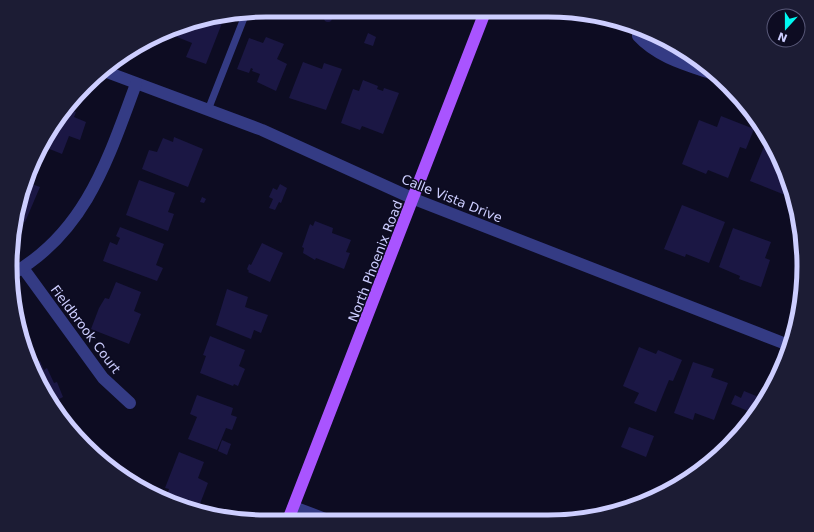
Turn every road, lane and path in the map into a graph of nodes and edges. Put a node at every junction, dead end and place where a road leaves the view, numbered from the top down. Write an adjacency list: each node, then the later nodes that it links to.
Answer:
1 (483, 17): 8 (main road, North Phoenix Road)
2 (244, 18): 7 (lane)
3 (639, 34): 4 (street)
4 (702, 69)
5 (109, 73): 6 (street, Calle Vista Drive)
6 (136, 84): 7 (street, Calle Vista Drive); 9 (street)
7 (208, 110): 8 (street, Calle Vista Drive)
8 (414, 199): 10 (street, Calle Vista Drive); 12 (main road, North Phoenix Road)
9 (17, 271): 11 (street, Fieldbrook Court)
10 (785, 344)
11 (130, 403)
12 (294, 506): 13 (main road, North Phoenix Road); 14 (street)
13 (290, 515)
14 (316, 515)

